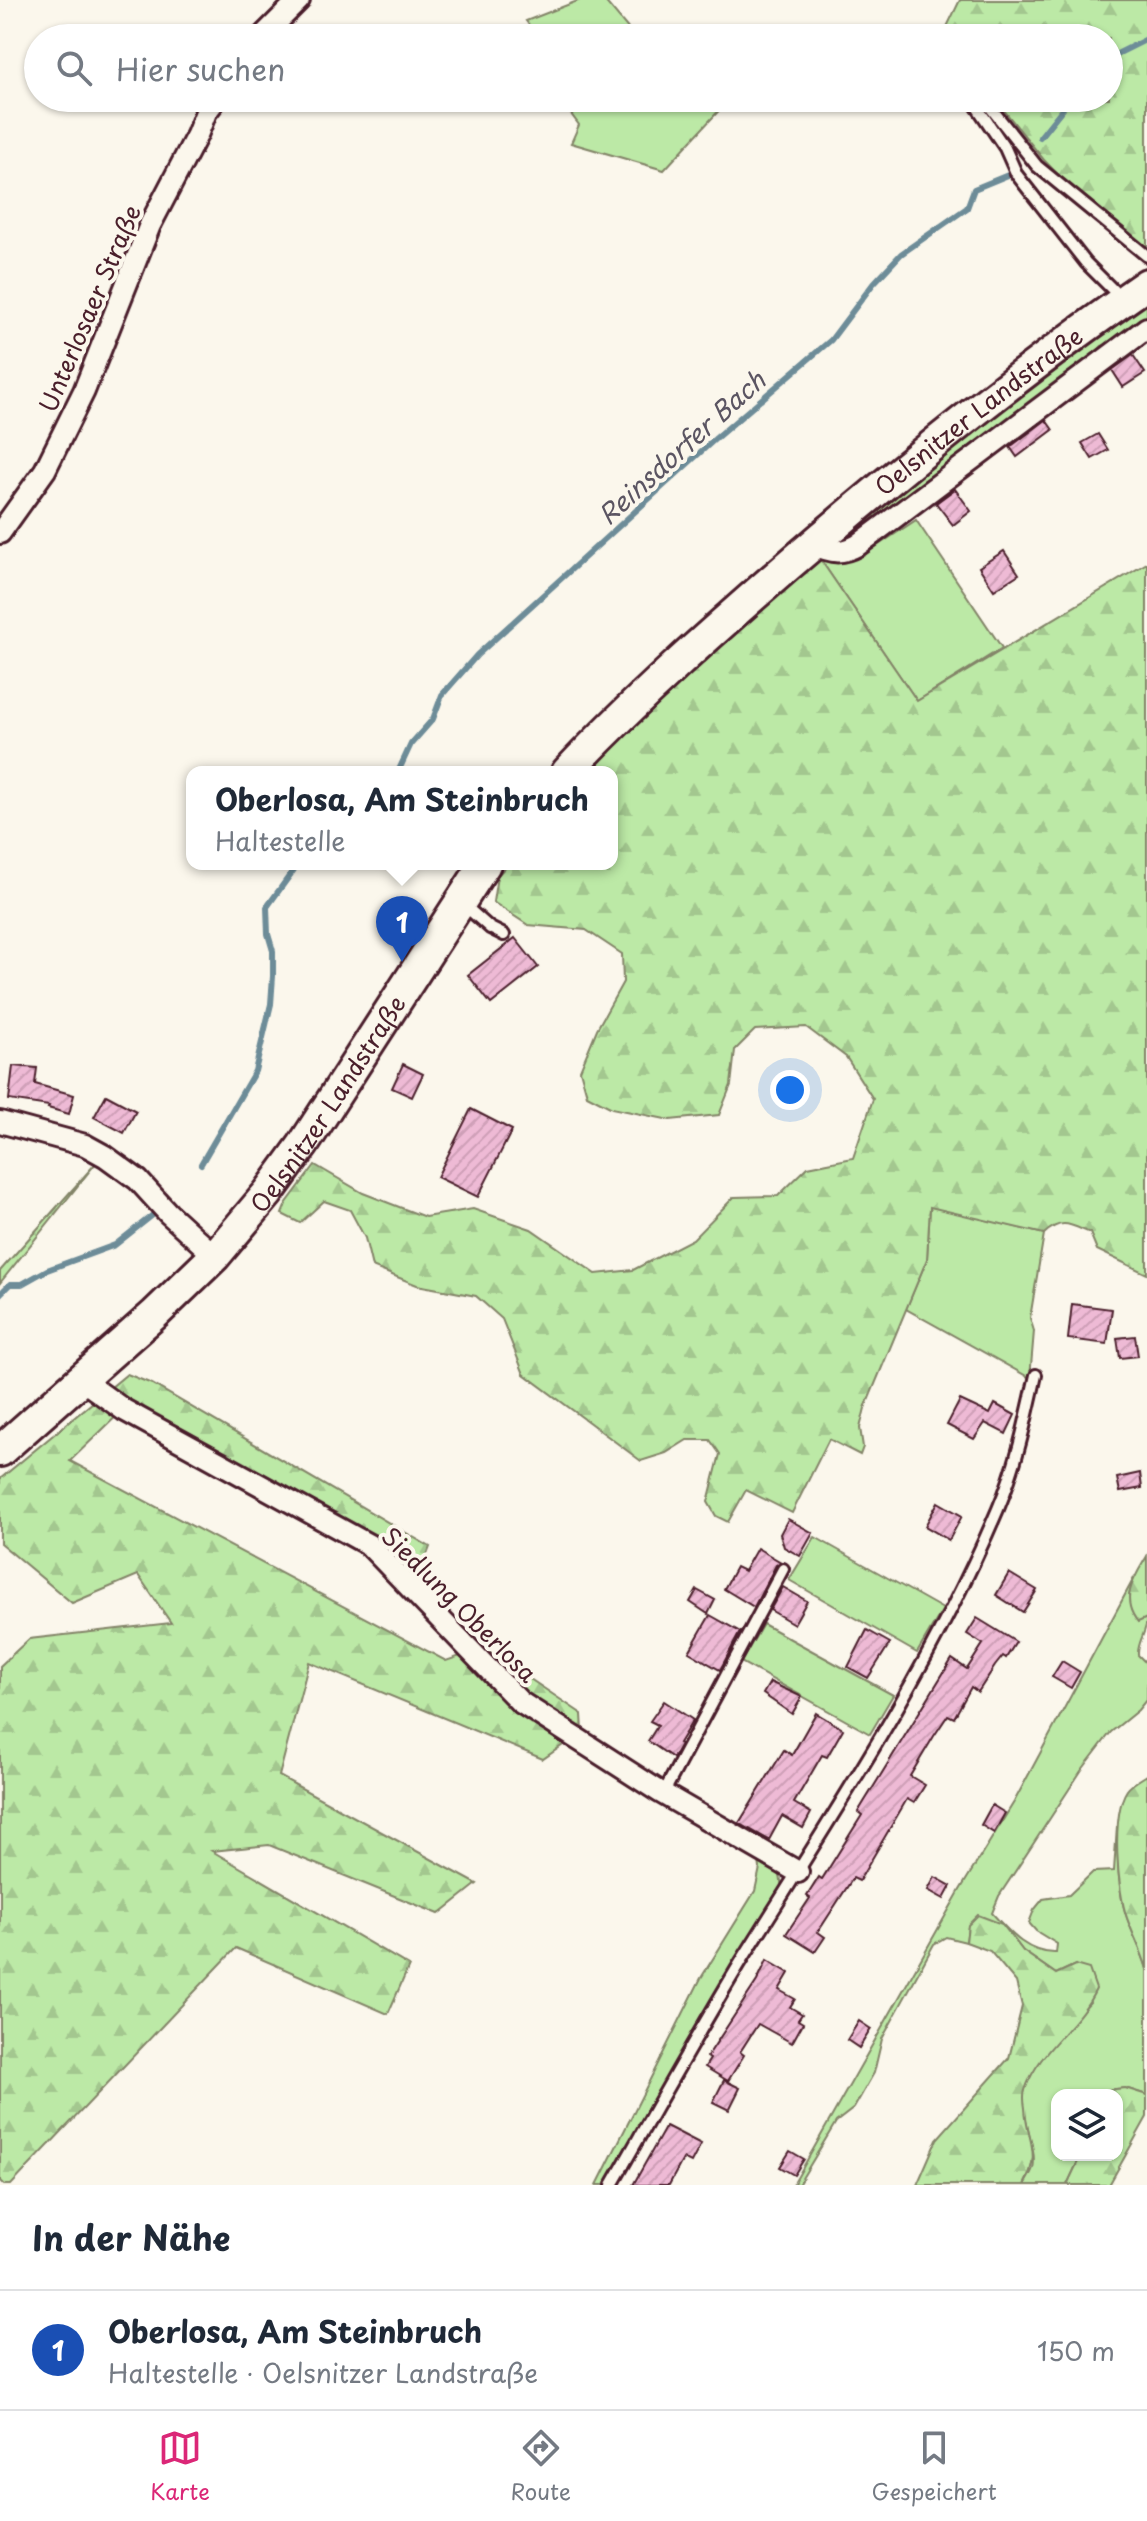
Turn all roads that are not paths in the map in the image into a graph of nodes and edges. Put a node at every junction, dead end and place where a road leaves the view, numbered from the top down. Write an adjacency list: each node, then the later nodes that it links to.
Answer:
1 (299, 0): 2 (street)
2 (275, 24)
3 (206, 112): 9 (street, Unterlosaer Straße)
4 (981, 112): 7 (lane)
5 (994, 112): 6 (lane)
6 (1147, 256)
7 (1135, 292): 10 (main road, Oelsnitzer Landstraße)
8 (1147, 328): 10 (street, Oelsnitzer Landstraße)
9 (0, 533)
10 (813, 545): 11 (main road, Oelsnitzer Landstraße)
11 (573, 766)
12 (481, 870): 13 (main road, Oelsnitzer Landstraße)
13 (460, 901): 14 (lane); 16 (main road, Oelsnitzer Landstraße)
14 (504, 935)
15 (0, 1122): 16 (street)
16 (215, 1256): 18 (main road, Oelsnitzer Landstraße)
17 (1036, 1375): 22 (lane)
18 (82, 1380): 19 (main road, Oelsnitzer Landstraße); 21 (street, Siedlung Oberlosa)
19 (0, 1451)
20 (783, 1569): 21 (lane)
21 (663, 1794): 22 (street, Siedlung Oberlosa)
22 (798, 1872): 23 (lane)
23 (612, 2185)

